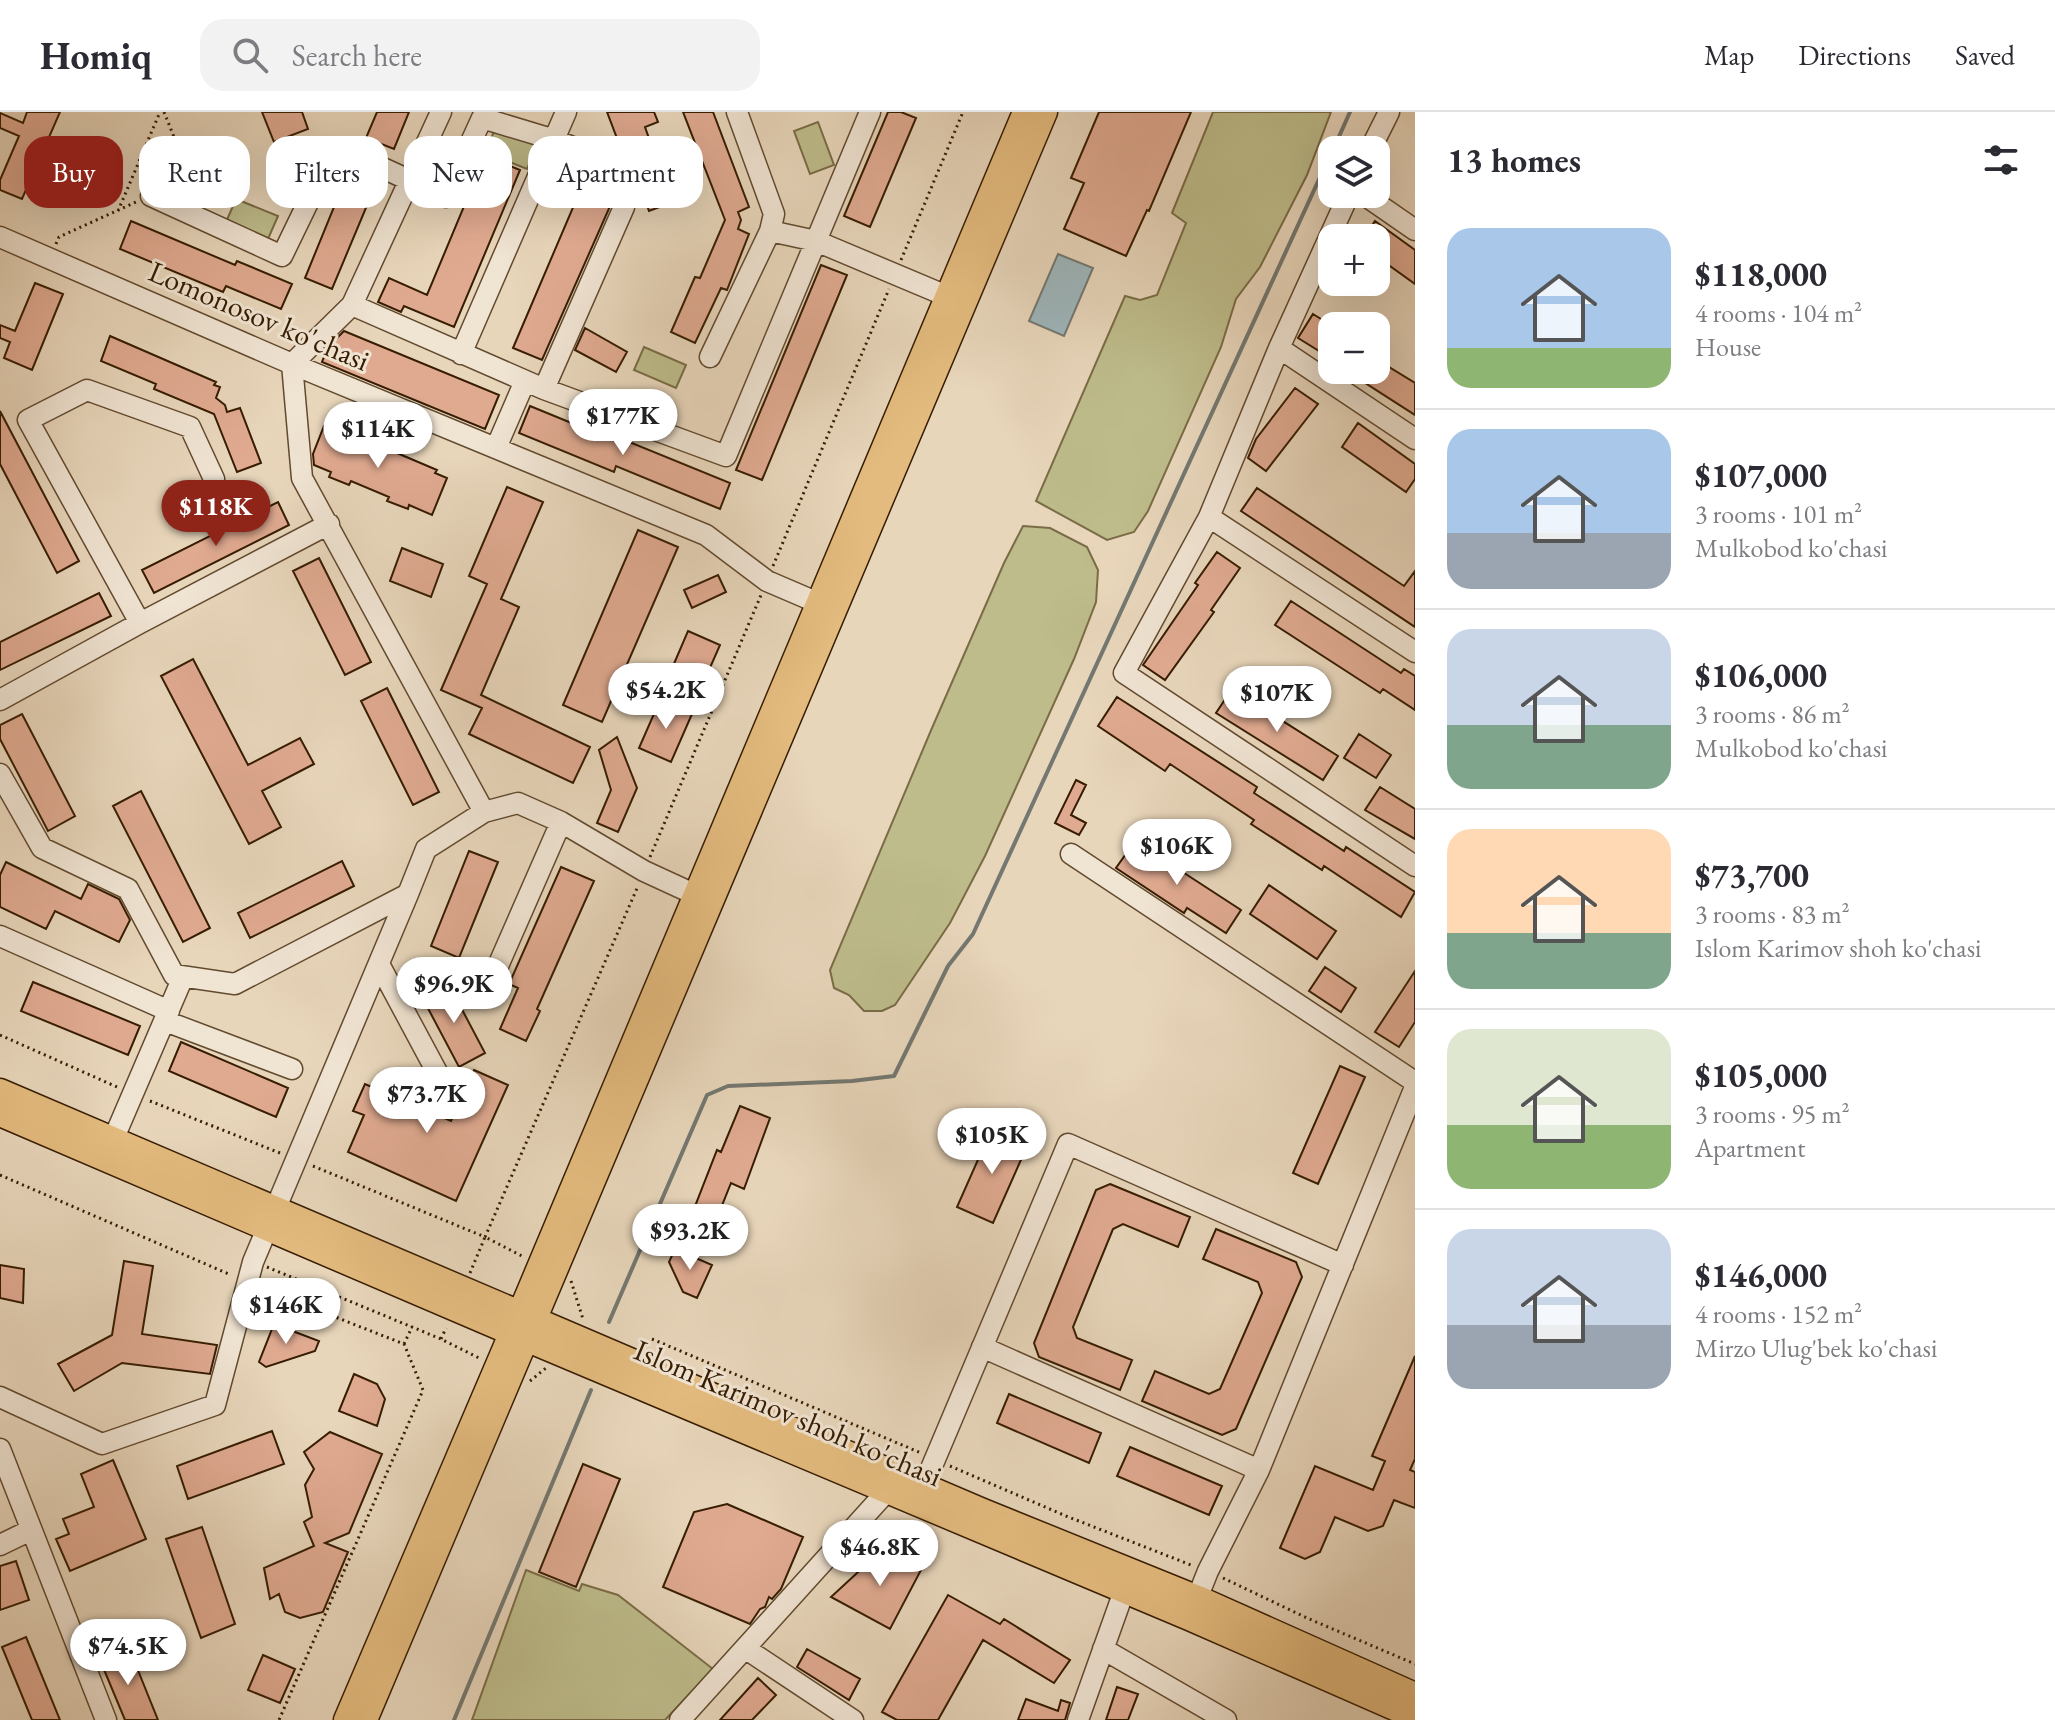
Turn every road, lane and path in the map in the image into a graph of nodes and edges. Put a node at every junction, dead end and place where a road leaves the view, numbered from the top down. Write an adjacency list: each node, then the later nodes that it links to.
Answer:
1 (162, 112): 9 (path); 23 (path)
2 (441, 112): 10 (street)
3 (566, 112): 13 (street)
4 (737, 112): 25 (street)
5 (870, 112): 27 (street)
6 (1025, 112): 29 (main road)
7 (1045, 112): 29 (main road)
8 (1389, 112): 14 (street)
9 (172, 136)
10 (430, 136)
11 (474, 136): 12 (street)
12 (542, 136)
13 (557, 136)
14 (1377, 136)
15 (404, 178): 19 (street)
16 (404, 194): 30 (street)
17 (139, 201): 23 (path)
18 (528, 201): 32 (street)
19 (177, 208)
20 (623, 208): 35 (street)
21 (1343, 208): 31 (street)
22 (1383, 208): 24 (street)
23 (118, 211): 28 (path)
24 (1415, 230)
25 (770, 231): 27 (street); 33 (street)
26 (0, 237): 28 (street, Lomonosov ko'chasi)
27 (816, 241): 29 (street); 35 (street)
28 (50, 259): 34 (street, Lomonosov ko'chasi)
29 (956, 300): 41 (main road)
30 (352, 305): 32 (street); 34 (street)
31 (1279, 348): 36 (street); 39 (street)
32 (461, 354): 35 (street)
33 (710, 357)
34 (292, 364): 37 (street, Lomonosov ko'chasi); 40 (street)
35 (534, 385): 37 (street)
36 (1415, 439)
37 (496, 448): 41 (street, Lomonosov ko'chasi)
38 (214, 479): 42 (street)
39 (1209, 517): 43 (street); 49 (street)
40 (329, 524): 42 (street); 46 (street)
41 (826, 606): 51 (main road)
42 (140, 623): 44 (street)
43 (1415, 652)
44 (0, 700)
45 (0, 774): 54 (street)
46 (484, 812): 47 (street); 50 (street)
47 (561, 822): 51 (street); 55 (street)
48 (1071, 854): 59 (street)
49 (1415, 866)
50 (408, 894): 53 (street); 54 (street)
51 (704, 898): 68 (main road)
52 (0, 936): 56 (street)
53 (379, 964): 58 (street); 64 (street)
54 (183, 977): 56 (street)
55 (487, 991)
56 (167, 1016): 57 (street); 62 (street)
57 (292, 1069)
58 (438, 1074)
59 (1415, 1085): 66 (street)
60 (0, 1091): 62 (main road, Islom Karimov shoh ko'chasi)
61 (0, 1114): 62 (main road, Islom Karimov shoh ko'chasi)
62 (110, 1149): 64 (main road, Islom Karimov shoh ko'chasi)
63 (0, 1175): 67 (path)
64 (271, 1218): 65 (street); 68 (main road, Islom Karimov shoh ko'chasi)
65 (253, 1262): 67 (street); 69 (path)
66 (1343, 1265): 72 (street); 78 (street)
67 (247, 1282): 71 (path); 75 (street)
68 (524, 1326): 74 (main road); 79 (main road, Islom Karimov shoh ko'chasi); 80 (main road, Islom Karimov shoh ko'chasi)
69 (412, 1327): 71 (path); 74 (path)
70 (652, 1339): 77 (path)
71 (404, 1344): 92 (path)
72 (982, 1347): 77 (street); 78 (street)
73 (550, 1364): 74 (path)
74 (504, 1371): 93 (main road); 94 (main road)
75 (0, 1397)
76 (0, 1449): 81 (street)
77 (934, 1459): 80 (street); 83 (path)
78 (1259, 1470): 83 (street)
79 (888, 1490): 80 (main road, Islom Karimov shoh ko'chasi); 86 (street)
80 (921, 1493): 84 (main road, Islom Karimov shoh ko'chasi); 85 (main road, Islom Karimov shoh ko'chasi)
81 (31, 1530): 82 (street); 91 (street)
82 (0, 1545)
83 (1208, 1571): 85 (street); 88 (path)
84 (1124, 1591): 85 (main road, Islom Karimov shoh ko'chasi); 87 (street)
85 (1194, 1608): 89 (main road, Islom Karimov shoh ko'chasi); 90 (main road, Islom Karimov shoh ko'chasi)
86 (746, 1649): 95 (street); 96 (street)
87 (1103, 1649): 97 (street); 98 (street)
88 (1415, 1664)
89 (1415, 1695)
90 (1415, 1717)
91 (106, 1720)
92 (279, 1720)
93 (346, 1720)
94 (365, 1720)
95 (680, 1720)
96 (853, 1720)
97 (1078, 1720)
98 (1226, 1720)

